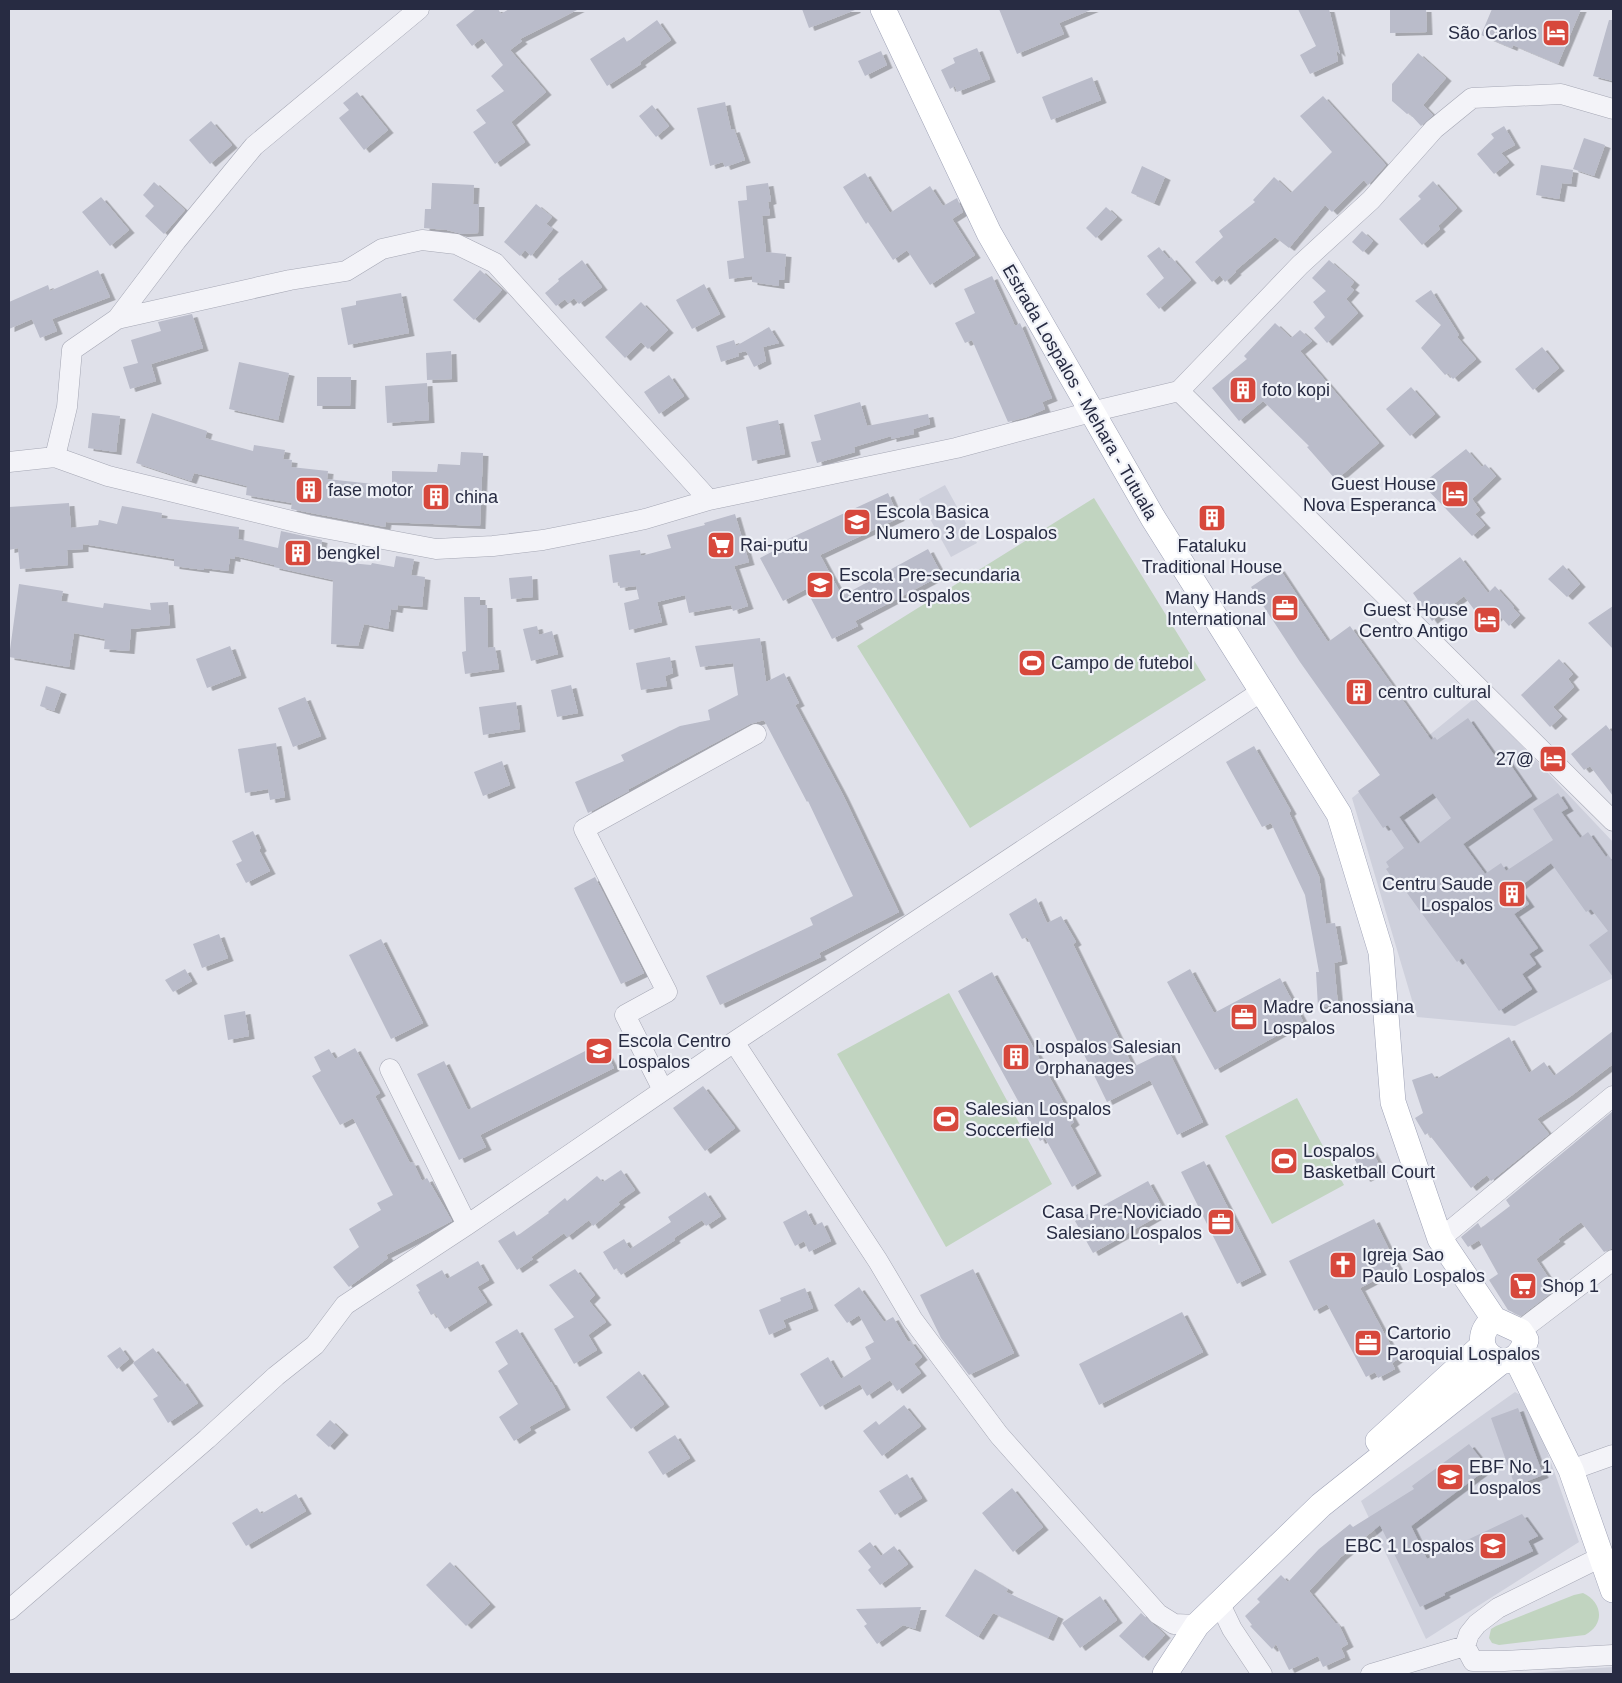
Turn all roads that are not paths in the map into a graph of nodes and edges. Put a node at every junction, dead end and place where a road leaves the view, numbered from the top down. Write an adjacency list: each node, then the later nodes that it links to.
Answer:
1 (419, 9): 4 (street)
2 (883, 9): 6 (main road, Estrada Lospalos - Mehara - Tutuala)
3 (1613, 109): 5 (street)
4 (117, 319): 7 (street); 9 (street)
5 (1179, 391): 6 (street); 12 (street)
6 (1091, 412): 9 (street); 10 (main road, Estrada Lospalos - Mehara - Tutuala)
7 (55, 458): 8 (street); 9 (street)
8 (9, 462)
9 (709, 500)
10 (1262, 691): 13 (street); 18 (main road, Estrada Lospalos - Mehara - Tutuala)
11 (756, 734): 15 (street)
12 (1613, 821)
13 (734, 1042): 15 (street); 31 (street)
14 (390, 1069): 17 (street)
15 (663, 1090): 17 (street)
16 (1613, 1096): 18 (street)
17 (467, 1225): 30 (street)
18 (1440, 1239): 21 (main road, Estrada Lospalos - Mehara - Tutuala)
19 (1613, 1260): 23 (street)
20 (1613, 1274): 23 (street)
21 (1494, 1319): 22 (main road); 23 (main road)
22 (1483, 1345): 23 (main road); 26 (main road)
23 (1516, 1347): 25 (main road); 26 (main road)
24 (1613, 1455): 25 (street)
25 (1572, 1470): 27 (main road)
26 (1321, 1505): 29 (main road)
27 (1601, 1557): 28 (main road); 32 (street)
28 (1613, 1590)
29 (1219, 1602): 31 (main road); 35 (street)
30 (9, 1610)
31 (1197, 1625): 34 (main road)
32 (1465, 1646): 33 (street); 36 (street)
33 (1613, 1655)
34 (1165, 1674)
35 (1262, 1674)
36 (1371, 1674)

